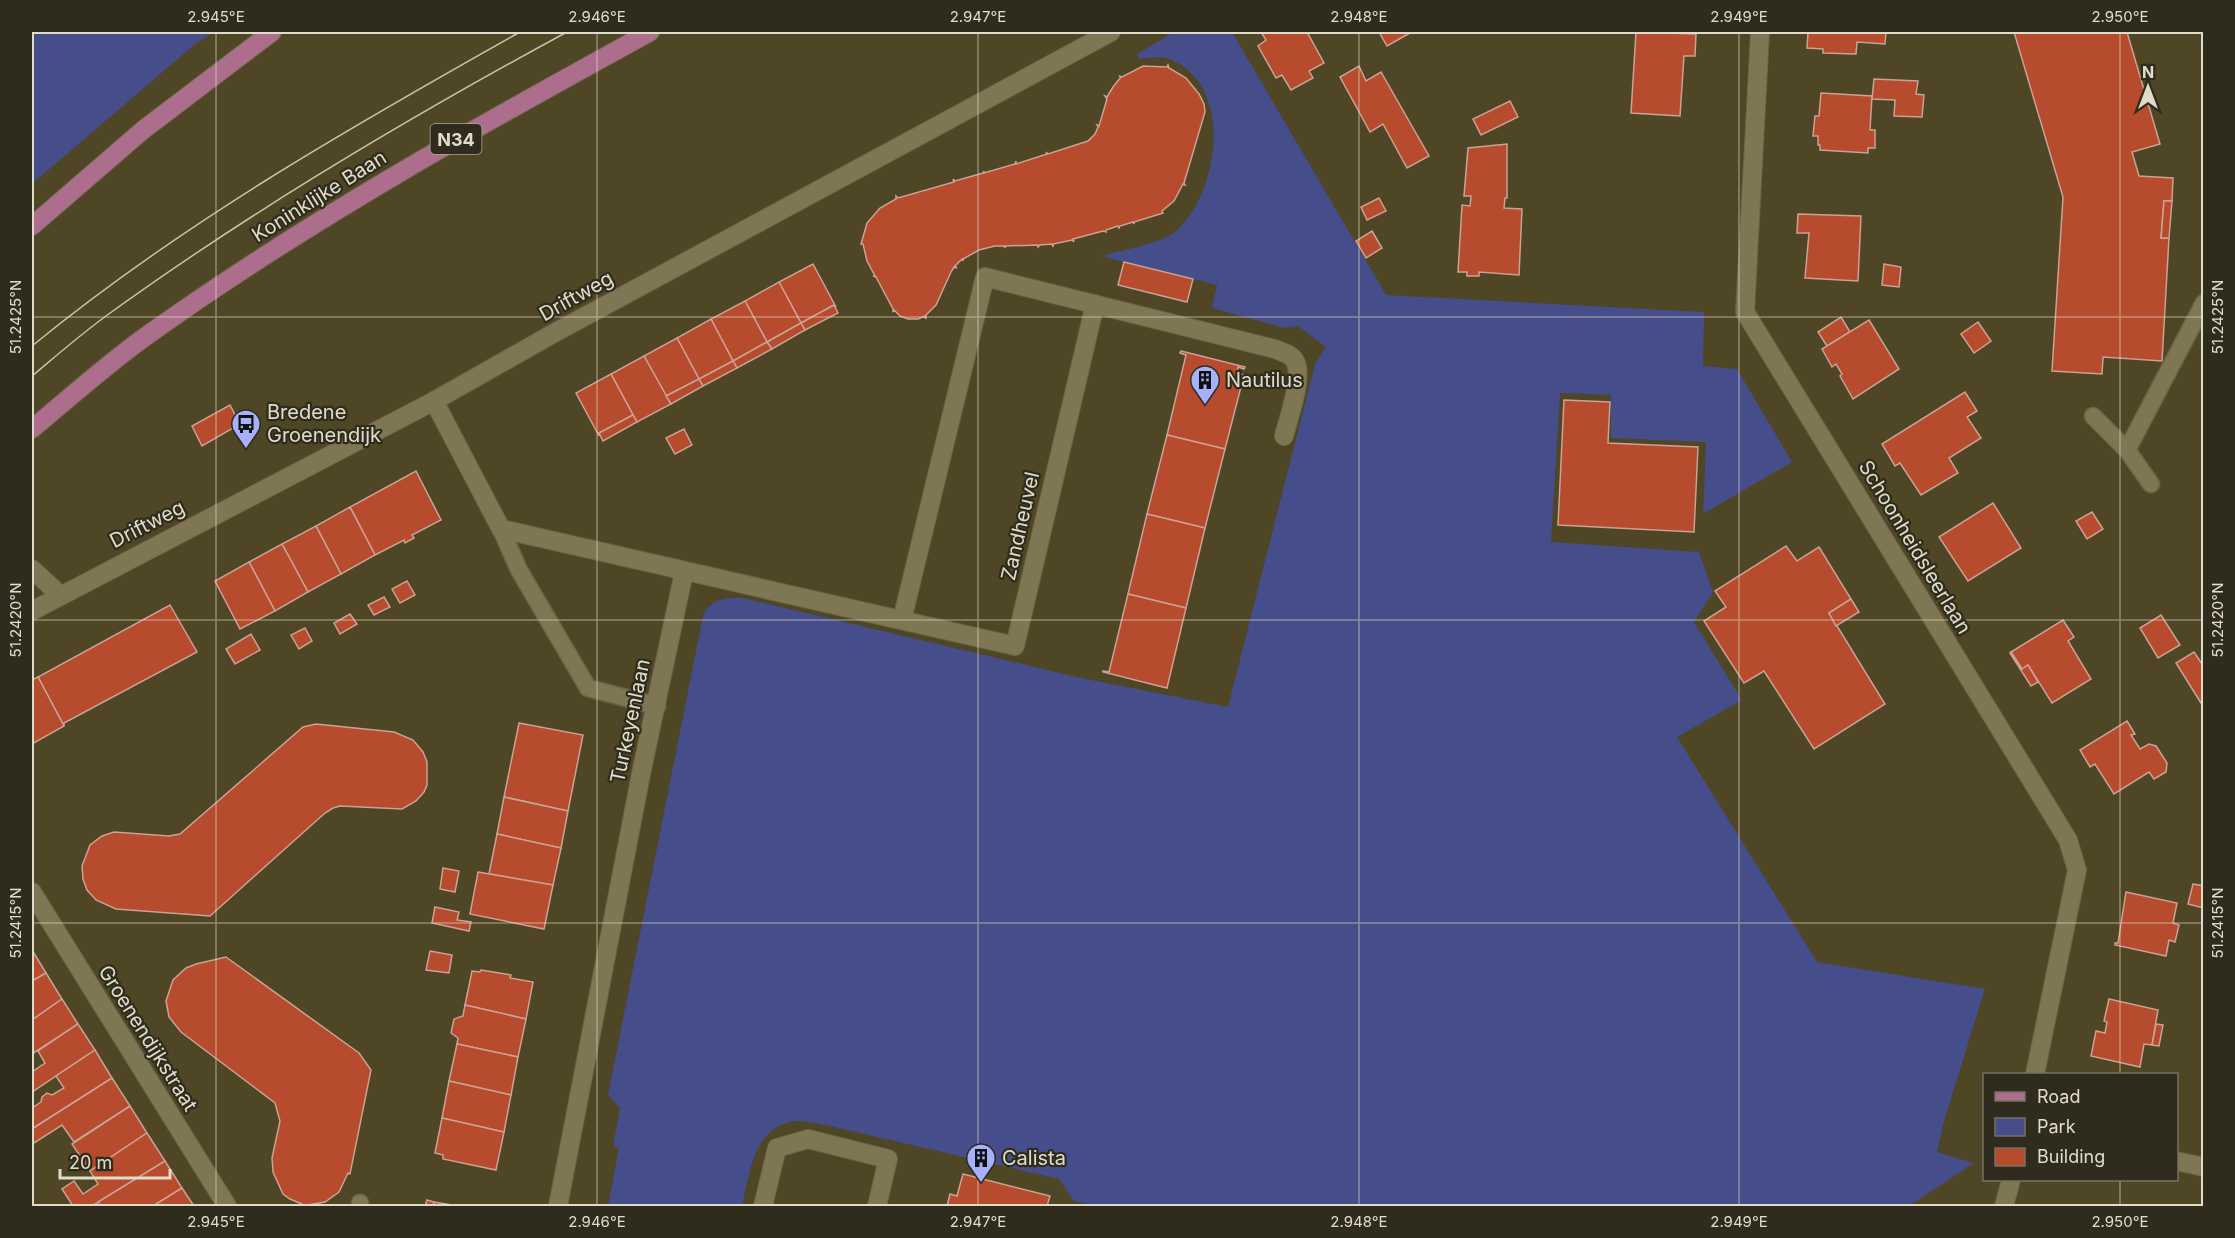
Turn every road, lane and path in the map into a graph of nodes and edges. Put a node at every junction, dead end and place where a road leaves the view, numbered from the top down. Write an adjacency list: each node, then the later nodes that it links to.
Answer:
1 (272, 32): 5 (main road)
2 (650, 32): 10 (main road, Koninklijke Baan / N34)
3 (1111, 32): 8 (street, Driftweg)
4 (1760, 32): 22 (street, Schoonheidsleerlaan)
5 (32, 226)
6 (2204, 303): 12 (lane)
7 (1095, 304): 11 (street); 19 (street); 19 (street, Zandheuvel)
8 (434, 401): 14 (street); 17 (street, Driftweg)
9 (2093, 417): 12 (lane)
10 (32, 429)
11 (1284, 436)
12 (2127, 450): 13 (lane)
13 (2151, 484)
14 (501, 529): 16 (street); 20 (lane)
15 (32, 569): 17 (street)
16 (684, 572): 19 (street, Zandheuvel); 20 (street, Turkeyenlaan)
17 (60, 595): 18 (street, Driftweg)
18 (32, 611)
19 (902, 620)
20 (657, 706): 27 (street, Turkeyenlaan)
21 (32, 892): 26 (street, Groenendijkstraat)
22 (2035, 1073)
23 (2178, 1161): 24 (street)
24 (2204, 1167)
25 (2010, 1181): 30 (street)
26 (227, 1206)
27 (558, 1206)
28 (763, 1206): 29 (street)
29 (877, 1206)
30 (2004, 1206)

